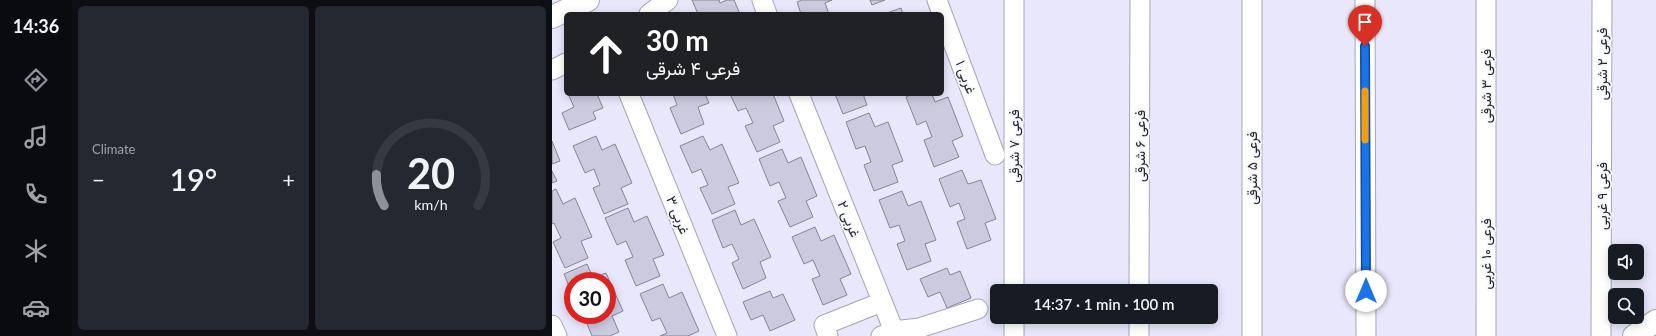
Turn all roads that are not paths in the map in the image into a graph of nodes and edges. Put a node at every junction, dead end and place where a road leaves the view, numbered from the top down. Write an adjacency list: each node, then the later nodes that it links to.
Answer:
1 (588, 0): 14 (main road)
2 (668, 0): 11 (street)
3 (762, 0): 12 (street)
4 (937, 0): 13 (street, ۱ غربی)
5 (1014, 0): 23 (street, فرعی ۷ شرقی)
6 (1140, 0): 24 (street, فرعی ۶ شرقی)
7 (1252, 0): 38 (street, فرعی ۵ شرقی)
8 (1365, 0): 39 (street)
9 (1486, 0): 22 (street, فرعی ۳ شرقی)
10 (1602, 0): 20 (street, فرعی ۲ شرقی)
11 (652, 12)
12 (766, 12)
13 (941, 12)
14 (552, 17)
15 (944, 19): 21 (street, ۱ غربی)
16 (564, 64): 17 (street)
17 (552, 70)
18 (629, 96): 34 (street, ۳ غربی)
19 (800, 96): 25 (street, ۲ غربی)
20 (1602, 129): 41 (street, فرعی ۹ غربی)
21 (995, 155)
22 (1486, 172): 40 (street, فرعی ۱۰ غربی)
23 (1014, 284)
24 (1139, 284)
25 (882, 302): 32 (street, ۲ غربی); 35 (street)
26 (978, 309): 32 (street)
27 (1656, 321): 42 (main road)
28 (1014, 324): 36 (street)
29 (1139, 324): 37 (street)
30 (552, 325): 33 (street)
31 (1656, 330): 42 (main road)
32 (887, 333)
33 (556, 336)
34 (727, 336)
35 (828, 336)
36 (1014, 336)
37 (1139, 336)
38 (1252, 336)
39 (1366, 336)
40 (1486, 336)
41 (1601, 336)
42 (1635, 336)

